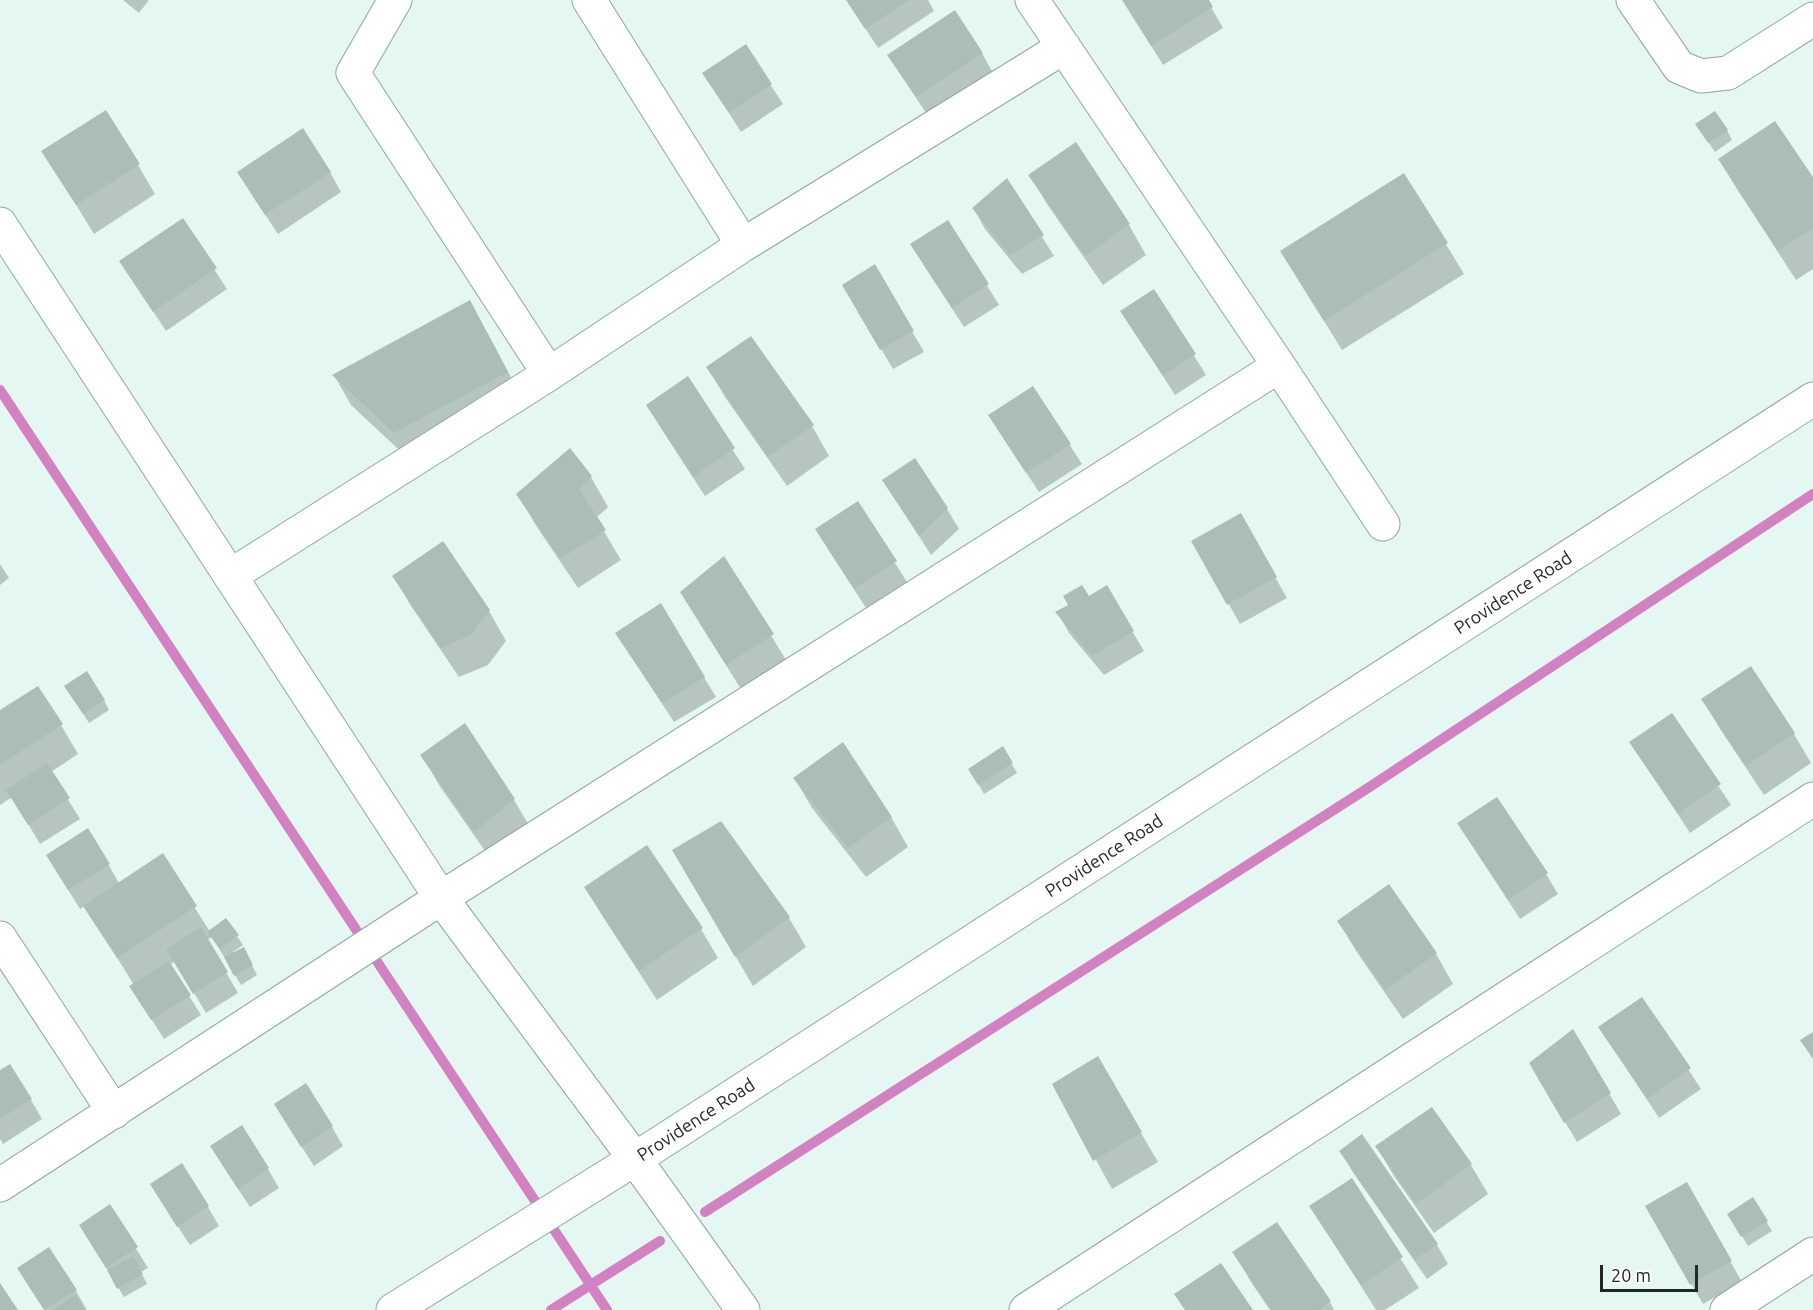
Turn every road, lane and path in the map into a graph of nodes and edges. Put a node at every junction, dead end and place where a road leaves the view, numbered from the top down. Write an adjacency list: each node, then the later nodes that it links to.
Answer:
1 (395, 0): 10 (street)
2 (589, 0): 8 (street)
3 (1032, 0): 6 (street)
4 (1633, 0): 5 (street)
5 (1813, 19)
6 (1064, 47): 8 (street); 9 (street)
7 (0, 224): 13 (street)
8 (743, 245): 10 (street)
9 (1279, 366): 12 (street); 15 (street)
10 (549, 374): 13 (street)
11 (1813, 399): 18 (street, Providence Road)
12 (1383, 524)
13 (230, 576): 15 (street)
14 (1813, 799): 23 (street)
15 (441, 898): 17 (street); 18 (street)
16 (0, 938): 17 (street)
17 (114, 1112): 19 (street)
18 (635, 1160): 21 (street, Providence Road); 22 (street)
19 (0, 1185)
20 (1812, 1257): 24 (street)
21 (393, 1310)
22 (743, 1310)
23 (1026, 1310)
24 (1727, 1310)

